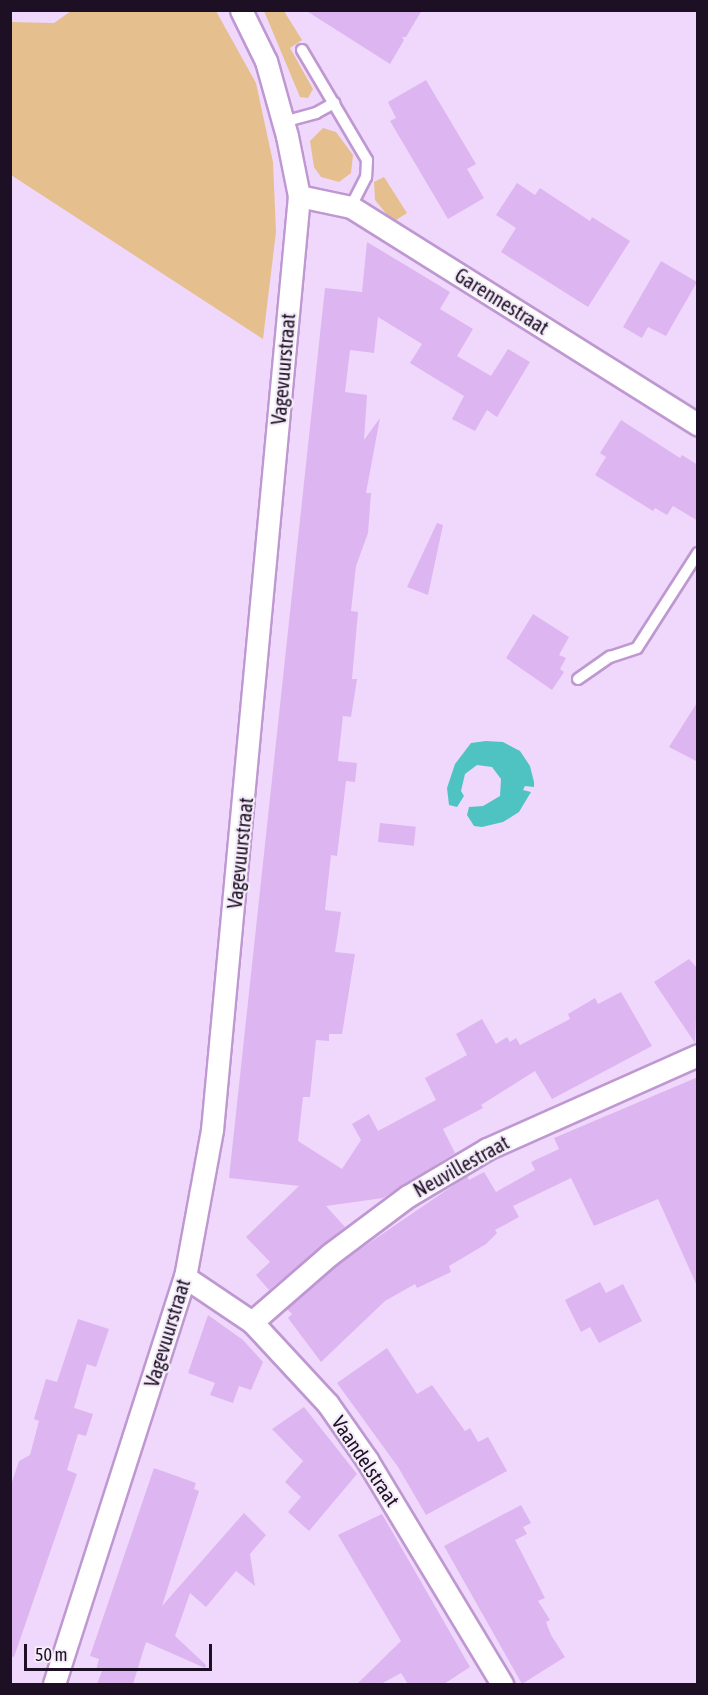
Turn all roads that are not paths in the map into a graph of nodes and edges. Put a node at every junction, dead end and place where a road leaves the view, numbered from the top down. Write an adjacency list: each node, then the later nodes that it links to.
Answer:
1 (241, 10): 4 (street, Vagevuurstraat)
2 (302, 50): 3 (lane)
3 (334, 103): 4 (lane); 6 (lane)
4 (283, 122): 5 (street, Vagevuurstraat)
5 (299, 196): 6 (street, Garennestraat); 11 (street, Vagevuurstraat)
6 (351, 207): 7 (street, Garennestraat)
7 (698, 425)
8 (698, 553): 9 (lane)
9 (578, 679)
10 (698, 1055): 12 (street, Neuvillestraat)
11 (185, 1277): 12 (street, Vaandelstraat); 13 (street, Vagevuurstraat)
12 (252, 1322): 14 (street, Vaandelstraat)
13 (54, 1684)
14 (502, 1684)

